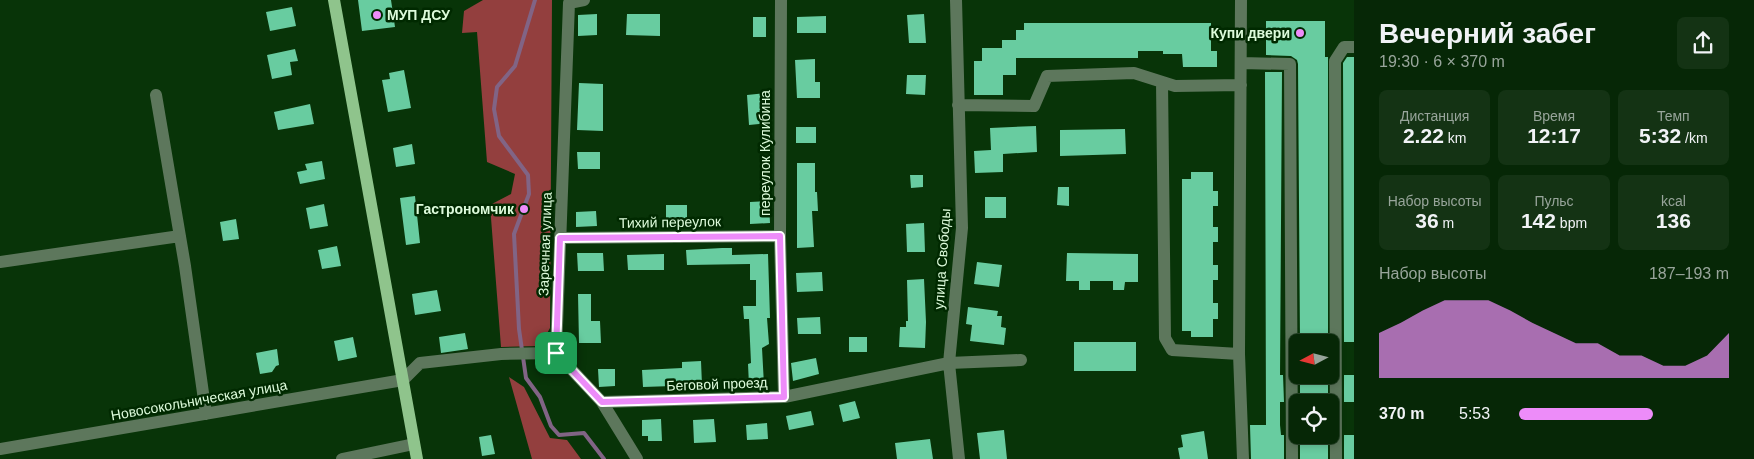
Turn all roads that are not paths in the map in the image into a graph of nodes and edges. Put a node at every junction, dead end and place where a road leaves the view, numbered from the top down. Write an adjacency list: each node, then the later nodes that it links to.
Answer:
1 (334, 0): 23 (main road)
2 (584, 0): 6 (street)
3 (781, 0): 14 (street, переулок Кулибина)
4 (956, 0): 12 (street, улица Свободы)
5 (1241, 0): 8 (street)
6 (568, 1): 15 (street, Заречная улица)
7 (1354, 47): 18 (street)
8 (1241, 63): 10 (street); 17 (street)
9 (1162, 82): 10 (street); 12 (street); 20 (street)
10 (1241, 85): 20 (street)
11 (156, 95): 13 (street)
12 (958, 105): 22 (street, улица Свободы)
13 (180, 236): 16 (street); 28 (street)
14 (780, 236): 15 (street, Тихий переулок); 26 (street, переулок Кулибина)
15 (560, 238): 19 (street, Заречная улица)
16 (0, 262)
17 (1294, 334)
18 (1333, 334)
19 (556, 353): 23 (street); 27 (street)
20 (1239, 354): 35 (street)
21 (1021, 360): 22 (street, Беговой проезд)
22 (949, 363): 26 (street, Беговой проезд); 34 (street, улица Свободы)
23 (403, 380): 28 (street, Новосокольническая улица); 29 (main road)
24 (1293, 384): 36 (street)
25 (1334, 384): 37 (street)
26 (784, 397): 27 (street, Беговой проезд)
27 (602, 402): 33 (street)
28 (206, 414): 30 (street, Новосокольническая улица)
29 (414, 444): 31 (street); 32 (main road)
30 (0, 449)
31 (342, 459)
32 (417, 459)
33 (637, 459)
34 (959, 459)
35 (1244, 459)
36 (1292, 459)
37 (1336, 459)

